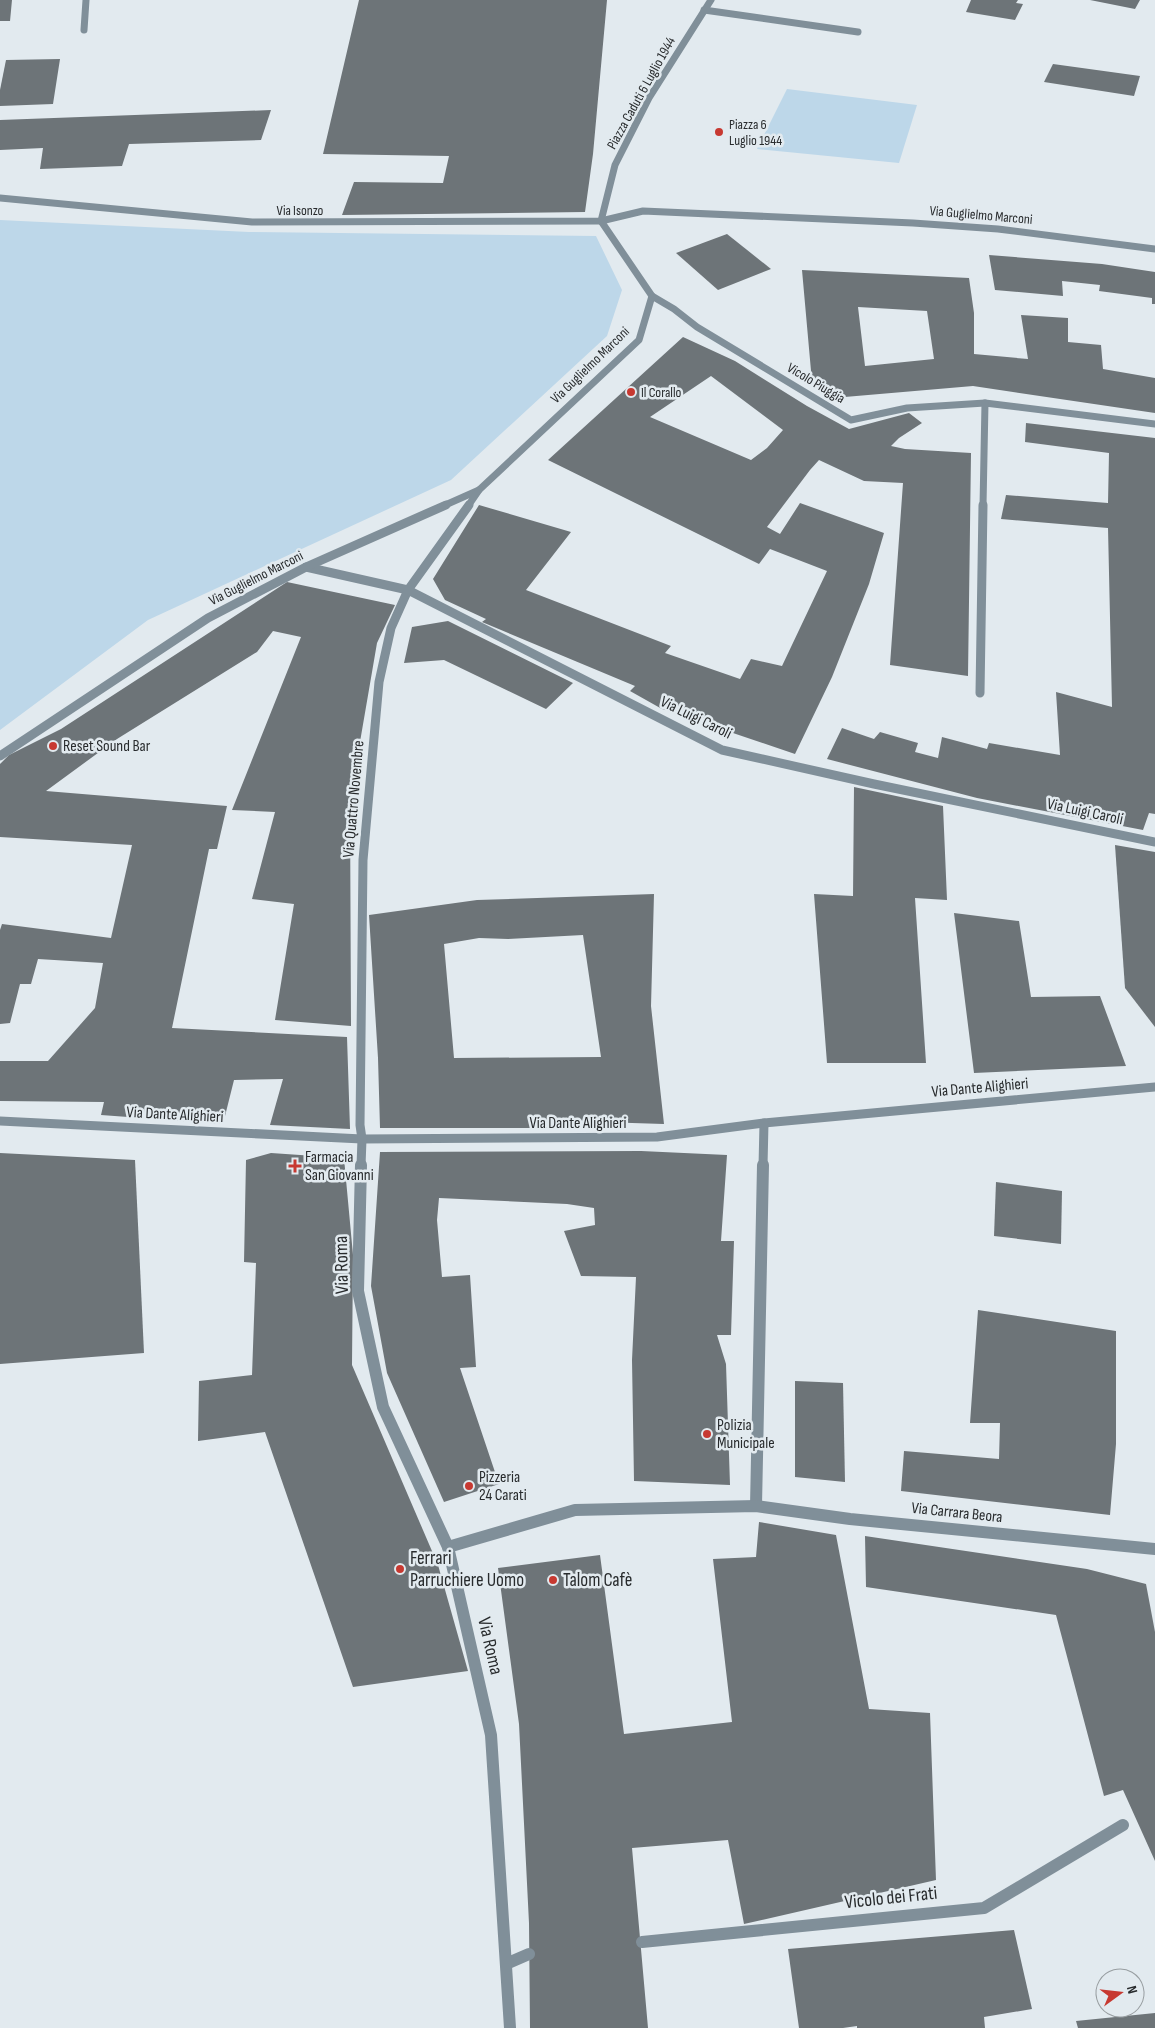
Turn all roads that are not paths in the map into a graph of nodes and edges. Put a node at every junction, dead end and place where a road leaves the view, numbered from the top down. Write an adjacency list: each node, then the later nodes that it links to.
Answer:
1 (86, 0): 4 (street)
2 (711, 0): 3 (street, Piazza Caduti 6 Luglio 1944)
3 (704, 10): 5 (street); 7 (street, Piazza Caduti 6 Luglio 1944)
4 (84, 30)
5 (858, 32)
6 (0, 198): 7 (street, Via Isonzo)
7 (601, 221): 8 (street, Via Guglielmo Marconi); 9 (street)
8 (1155, 249)
9 (652, 296): 10 (street, Vicolo Piuggia); 12 (street, Via Guglielmo Marconi)
10 (986, 403): 11 (street, Vicolo Piuggia); 15 (street)
11 (1155, 424)
12 (479, 490): 13 (street, Via Guglielmo Marconi); 14 (street, Via Quattro Novembre)
13 (306, 567): 14 (street, Via Luigi Caroli); 16 (street, Via Guglielmo Marconi)
14 (408, 590): 17 (street, Via Luigi Caroli); 21 (street, Via Quattro Novembre)
15 (980, 693)
16 (0, 756)
17 (1155, 842)
18 (1155, 1087): 20 (street, Via Dante Alighieri)
19 (0, 1121): 21 (street, Via Dante Alighieri)
20 (764, 1123): 21 (street, Via Dante Alighieri); 22 (street)
21 (362, 1139): 23 (street, Via Roma)
22 (756, 1506): 23 (street, Via Carrara Beora); 24 (street, Via Carrara Beora)
23 (448, 1546): 28 (street, Via Roma)
24 (1155, 1549)
25 (1123, 1825): 26 (street, Vicolo dei Frati)
26 (642, 1942)
27 (529, 1954): 28 (street)
28 (506, 1964): 29 (street, Via Roma)
29 (510, 2028)

